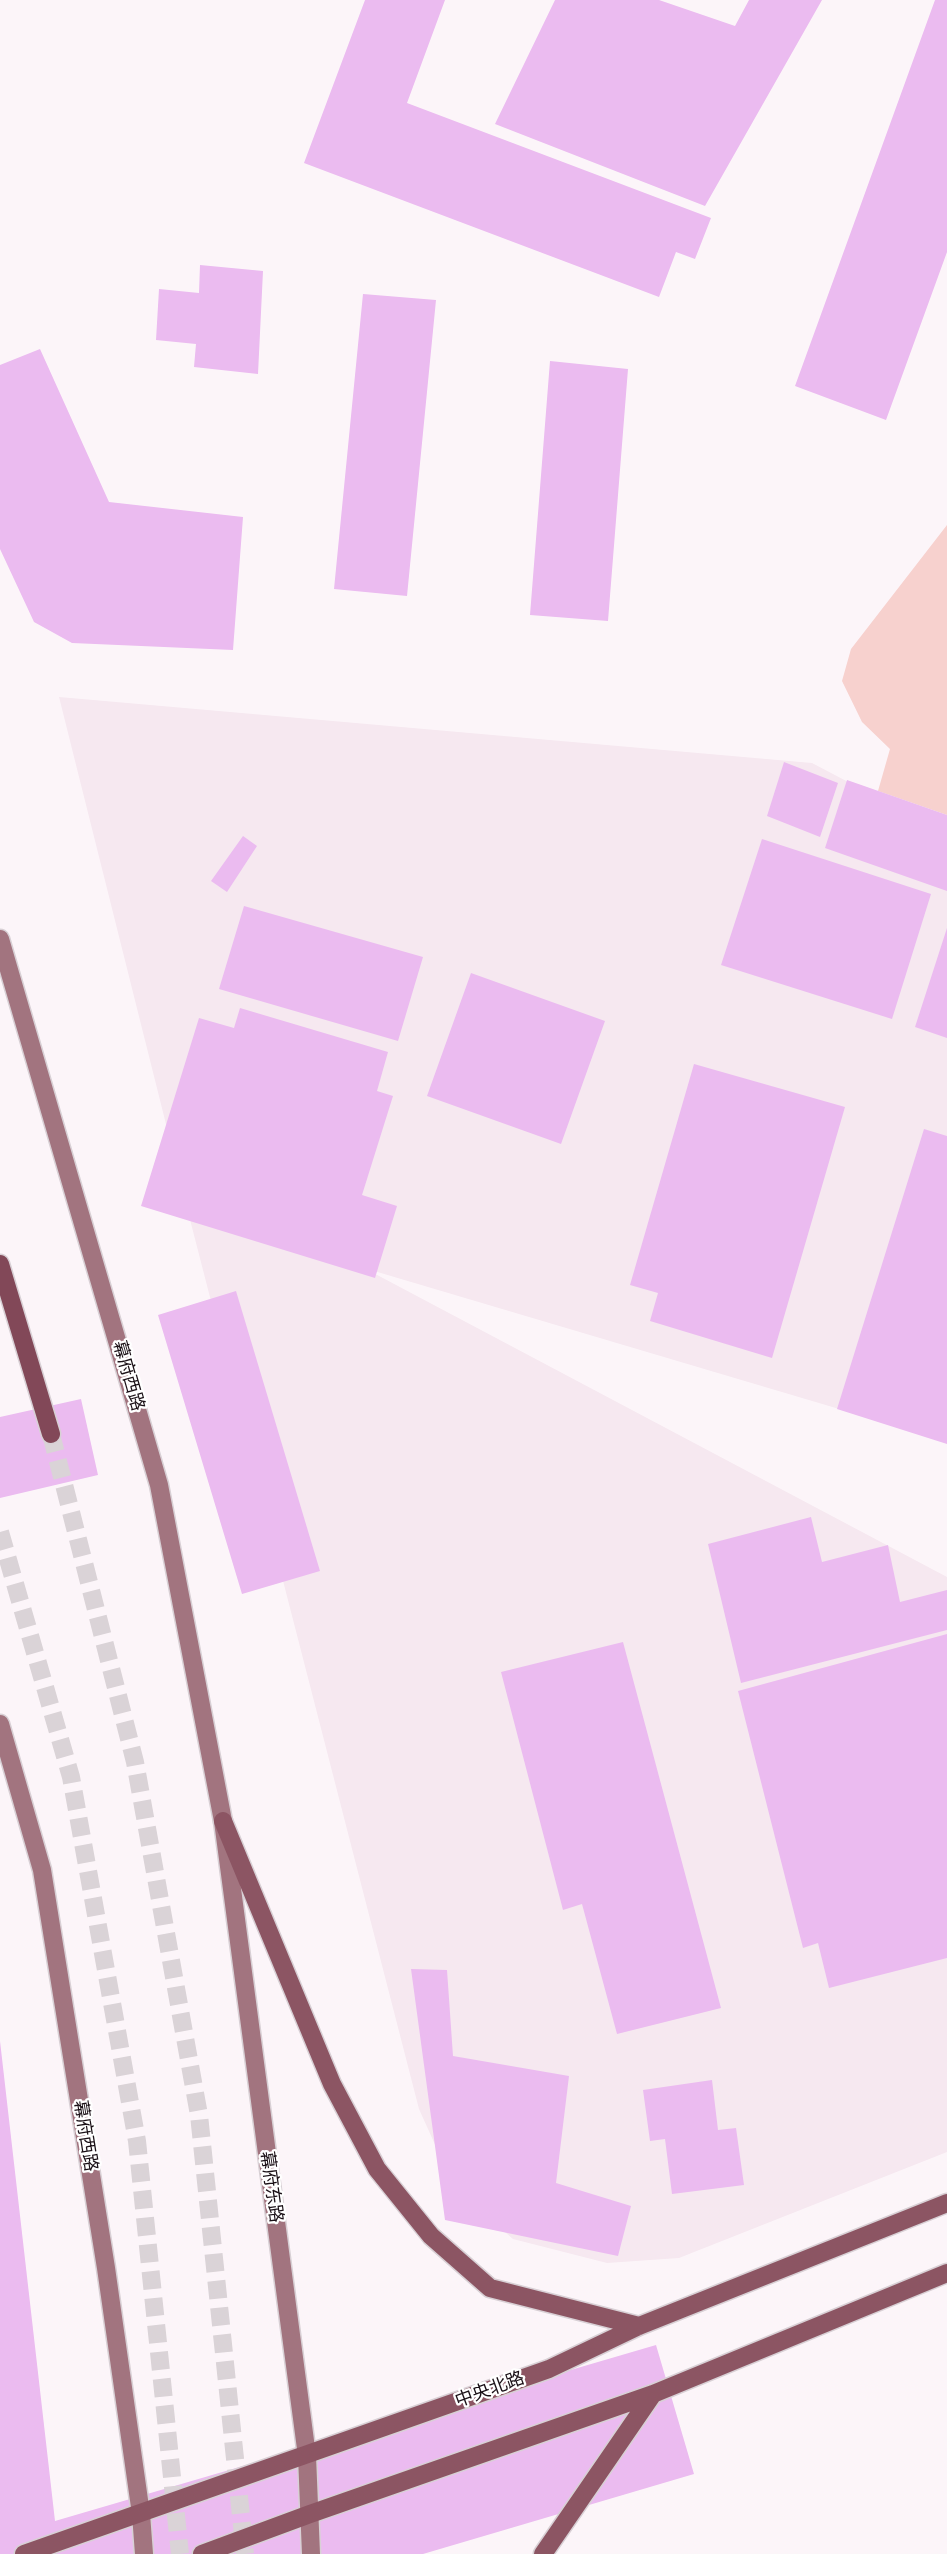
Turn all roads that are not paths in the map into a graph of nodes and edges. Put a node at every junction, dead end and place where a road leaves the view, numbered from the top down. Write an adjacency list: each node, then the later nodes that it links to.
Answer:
1 (0, 939): 5 (main road, 幕府西路)
2 (0, 1264): 3 (highway)
3 (51, 1434)
4 (0, 1724): 11 (main road, 幕府西路)
5 (223, 1821): 8 (main road); 10 (main road, 幕府东路)
6 (947, 2203): 8 (main road, 中央北路)
7 (947, 2273): 9 (main road)
8 (639, 2326): 10 (main road, 中央北路)
9 (653, 2394): 12 (main road); 17 (main road)
10 (307, 2456): 11 (main road, 中央北路); 12 (main road, 幕府东路)
11 (141, 2514): 13 (main road, 中央北路); 14 (main road, 幕府西路)
12 (310, 2514): 15 (main road); 16 (main road, 幕府东路)
13 (24, 2554)
14 (144, 2554)
15 (202, 2554)
16 (311, 2554)
17 (543, 2554)

